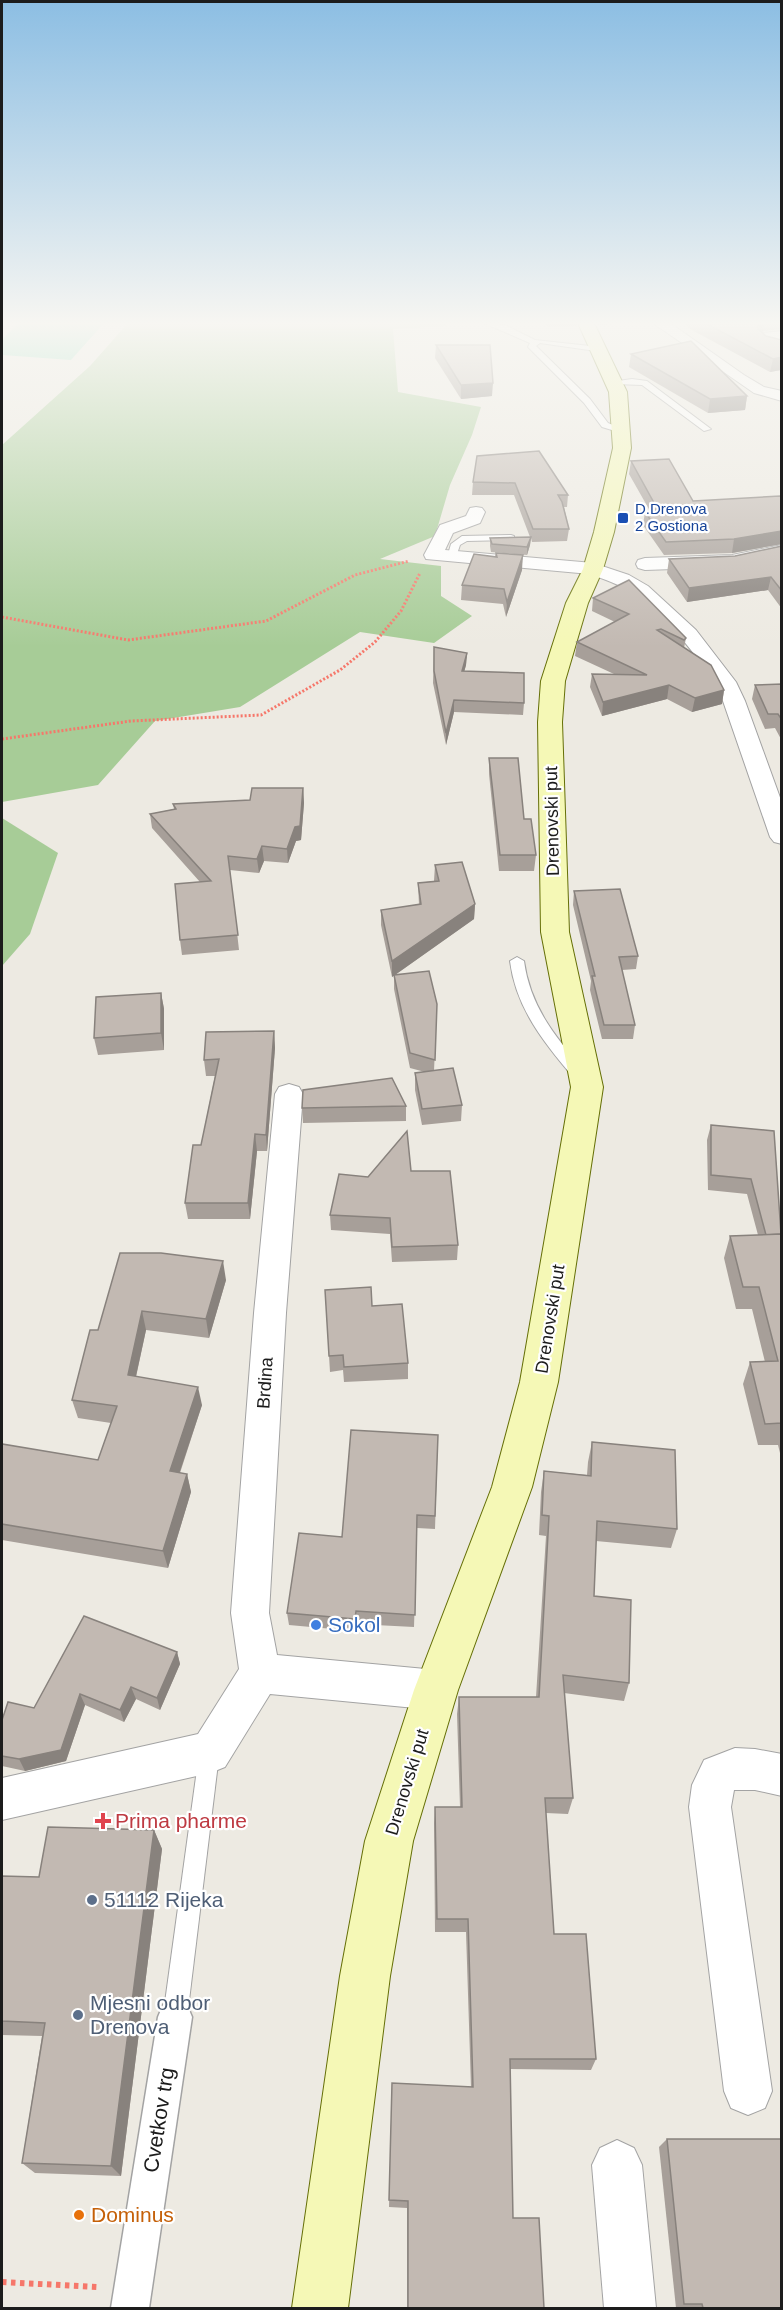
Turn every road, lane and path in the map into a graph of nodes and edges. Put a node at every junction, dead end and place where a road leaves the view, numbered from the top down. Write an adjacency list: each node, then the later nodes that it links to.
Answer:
1 (622, 432): 8 (main road, Drenovski put)
2 (476, 512): 5 (street)
3 (511, 538): 6 (lane)
4 (782, 550): 7 (street)
5 (428, 556): 6 (street); 9 (path); 10 (path)
6 (452, 558): 8 (street)
7 (645, 564)
8 (592, 569): 11 (street); 13 (main road, Drenovski put)
9 (2, 617)
10 (2, 739)
11 (782, 837)
12 (517, 961): 13 (lane)
13 (585, 1081): 16 (main road, Drenovski put)
14 (289, 1094): 15 (street, Brdina)
15 (260, 1672): 16 (street); 17 (street)
16 (436, 1690): 25 (main road, Drenovski put)
17 (210, 1752): 19 (street); 20 (lane, Cvetkov trg)
18 (782, 1775): 21 (street)
19 (2, 1799)
20 (175, 2017): 24 (street, Cvetkov trg)
21 (748, 2091)
22 (617, 2165): 26 (street)
23 (2, 2282): 24 (path)
24 (131, 2299)
25 (320, 2308)
26 (630, 2308)

